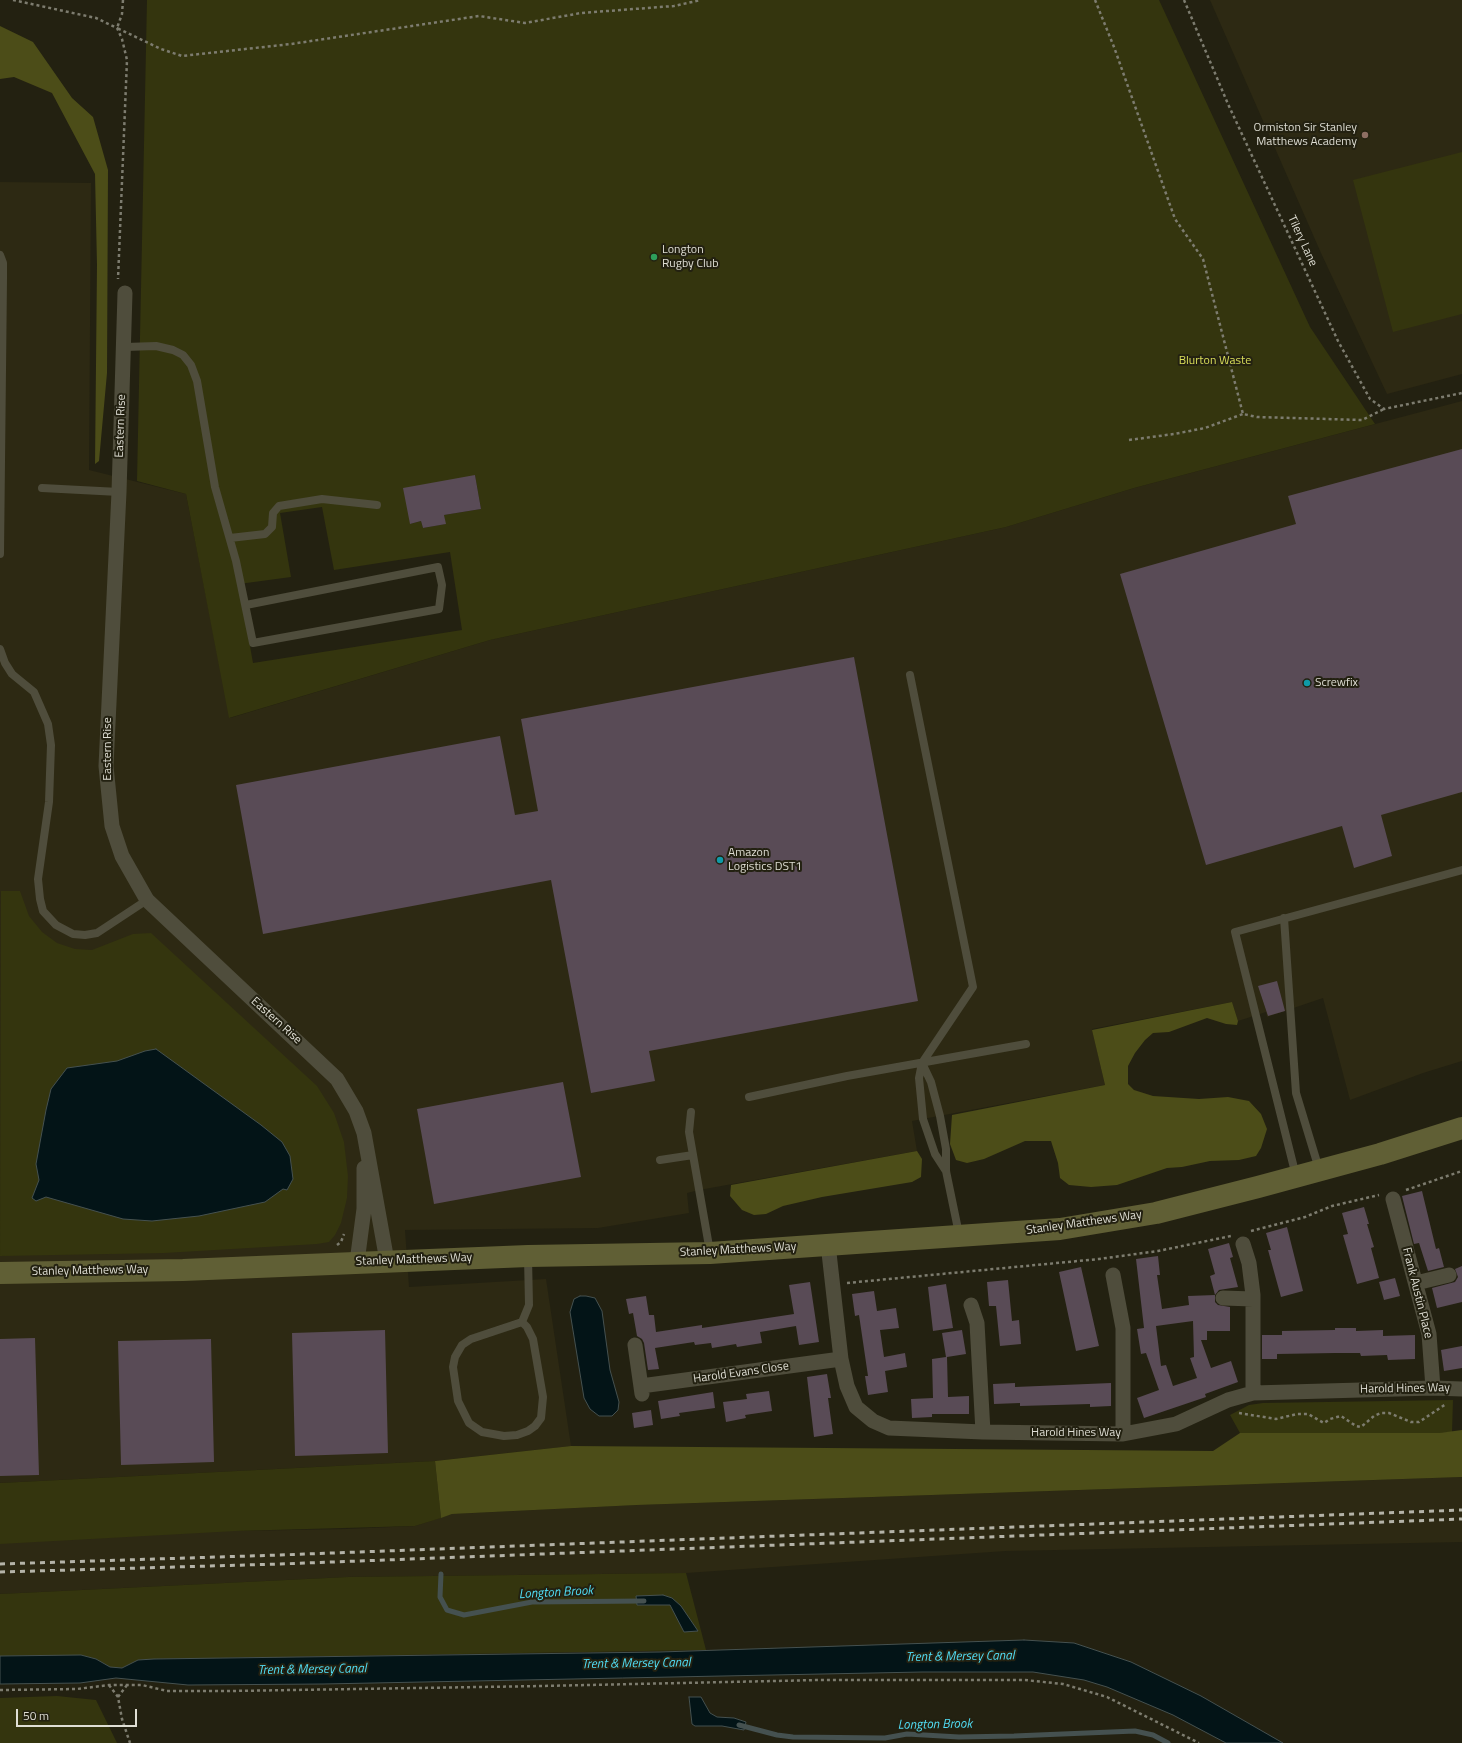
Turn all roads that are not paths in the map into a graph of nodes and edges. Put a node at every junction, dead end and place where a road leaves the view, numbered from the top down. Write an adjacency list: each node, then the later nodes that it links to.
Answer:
1 (0, 255): 8 (lane)
2 (125, 293): 3 (street, Eastern Rise)
3 (125, 347): 5 (street, Eastern Rise); 7 (lane)
4 (42, 488): 5 (lane)
5 (119, 492): 13 (street, Eastern Rise)
6 (377, 505): 7 (lane)
7 (230, 538): 9 (lane)
8 (0, 554)
9 (246, 605): 9 (lane)
10 (0, 649): 13 (lane)
11 (910, 675): 16 (lane)
12 (1462, 870): 14 (lane)
13 (148, 900): 20 (street, Eastern Rise)
14 (1284, 918): 24 (lane); 25 (lane)
15 (1026, 1044): 16 (lane)
16 (922, 1063): 17 (lane); 23 (lane); 23 (lane)
17 (749, 1097)
18 (691, 1112): 21 (lane)
19 (1462, 1128): 24 (main road, Stanley Matthews Way)
20 (364, 1133): 32 (street, Eastern Rise); 33 (street, Eastern Rise)
21 (693, 1155): 22 (lane); 30 (lane)
22 (660, 1160)
23 (946, 1171): 27 (lane)
24 (1319, 1171): 25 (main road, Stanley Matthews Way)
25 (1296, 1177): 27 (main road, Stanley Matthews Way)
26 (1393, 1195): 37 (street, Frank Austin Place)
27 (959, 1237): 29 (main road, Stanley Matthews Way)
28 (1242, 1237): 39 (street)
29 (828, 1244): 30 (main road, Stanley Matthews Way); 43 (street, Harold Hines Way)
30 (710, 1253): 31 (main road, Stanley Matthews Way)
31 (528, 1256): 32 (main road, Stanley Matthews Way); 41 (lane)
32 (387, 1261): 33 (main road, Stanley Matthews Way)
33 (357, 1262): 34 (main road, Stanley Matthews Way)
34 (0, 1273)
35 (1113, 1275): 47 (street)
36 (1449, 1275): 37 (street)
37 (1416, 1283): 44 (street, Frank Austin Place)
38 (1223, 1298): 39 (street)
39 (1252, 1299): 45 (street)
40 (971, 1305): 46 (street)
41 (522, 1322): 41 (lane)
42 (635, 1345): 43 (street, Harold Evans Close)
43 (841, 1359): 46 (street, Harold Hines Way)
44 (1447, 1388): 45 (street, Harold Hines Way)
45 (1253, 1393): 47 (street, Harold Hines Way)
46 (983, 1432): 47 (street, Harold Hines Way)
47 (1123, 1434)

